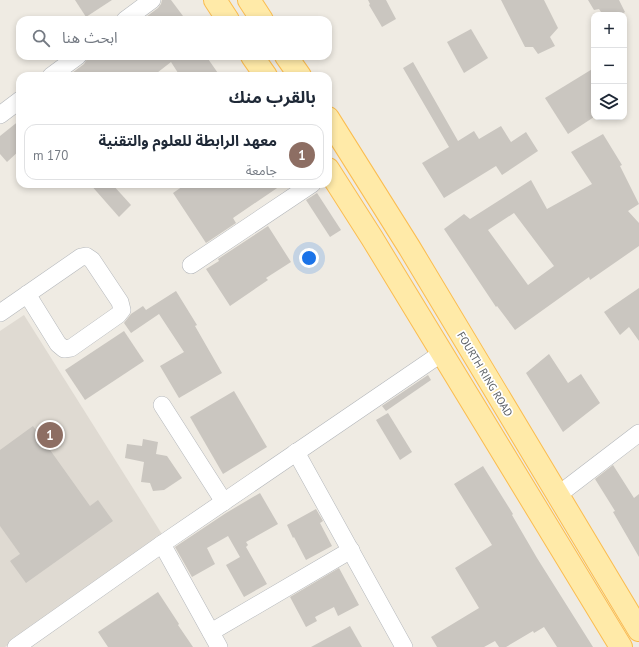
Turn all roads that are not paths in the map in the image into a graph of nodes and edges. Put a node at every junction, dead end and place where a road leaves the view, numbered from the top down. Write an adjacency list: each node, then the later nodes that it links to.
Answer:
1 (152, 0): 4 (street)
2 (215, 0): 5 (main road)
3 (249, 0): 6 (main road)
4 (130, 16)
5 (225, 16)
6 (259, 16)
7 (73, 60): 10 (street)
8 (255, 60): 11 (main road)
9 (289, 60): 12 (main road)
10 (56, 72)
11 (263, 72)
12 (297, 72)
13 (16, 103): 14 (street)
14 (0, 115)
15 (332, 124): 25 (main road, FOURTH RING ROAD)
16 (332, 176): 21 (main road)
17 (306, 188): 18 (street)
18 (191, 265)
19 (27, 294): 19 (street); 20 (street)
20 (0, 313)
21 (442, 352): 24 (street); 30 (main road)
22 (162, 405): 26 (street)
23 (639, 433): 25 (street)
24 (296, 452): 26 (street); 28 (street)
25 (558, 496): 29 (main road, FOURTH RING ROAD)
26 (224, 502): 27 (street)
27 (162, 544): 32 (street); 33 (street)
28 (351, 550): 32 (street); 35 (street)
29 (610, 582): 30 (main road); 31 (main road, FOURTH RING ROAD)
30 (590, 596): 36 (main road)
31 (639, 630)
32 (211, 632): 34 (street)
33 (16, 647)
34 (219, 647)
35 (404, 647)
36 (621, 647)

